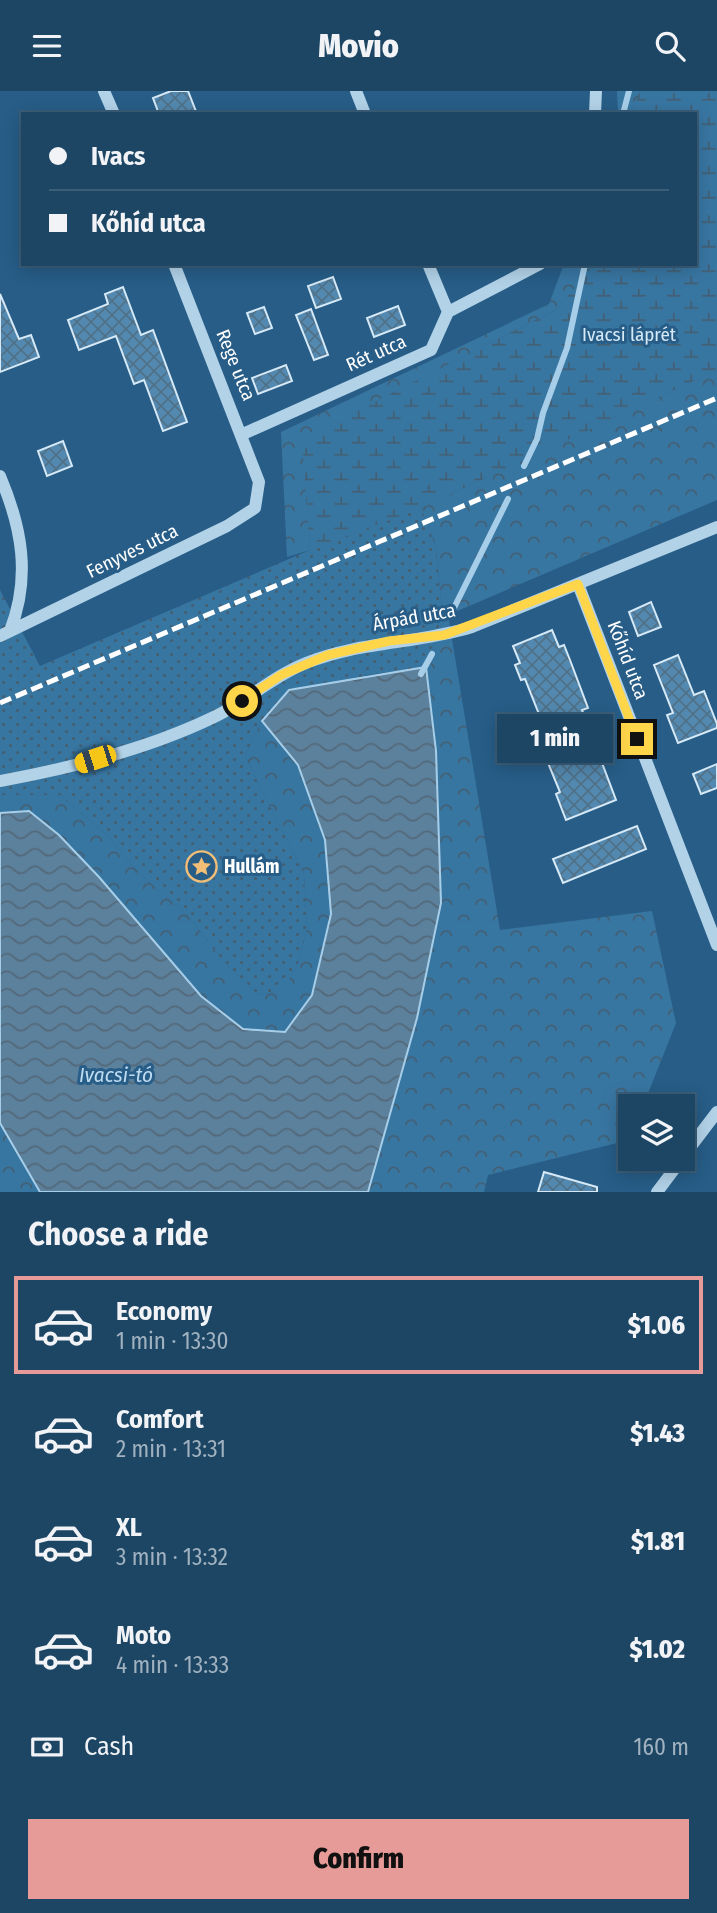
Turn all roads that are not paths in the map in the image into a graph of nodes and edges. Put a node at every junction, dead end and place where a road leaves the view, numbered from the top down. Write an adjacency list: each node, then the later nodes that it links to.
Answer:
1 (104, 91): 4 (street)
2 (356, 91): 5 (street)
3 (596, 91): 6 (street)
4 (113, 112)
5 (364, 112)
6 (595, 112)
7 (175, 266): 11 (street, Rege utca)
8 (429, 266): 10 (street)
9 (536, 266): 10 (street)
10 (449, 311): 11 (street, Rét utca)
11 (243, 434): 13 (street, Rege utca)
12 (0, 476): 16 (street)
13 (259, 482): 16 (street, Fenyves utca)
14 (717, 527): 15 (street, Árpád utca)
15 (578, 584): 17 (street, Árpád utca); 18 (street, Kőhíd utca)
16 (5, 634)
17 (0, 782)
18 (717, 946)
19 (717, 1112): 20 (street)
20 (695, 1141)
21 (672, 1171): 22 (street)
22 (657, 1192)

